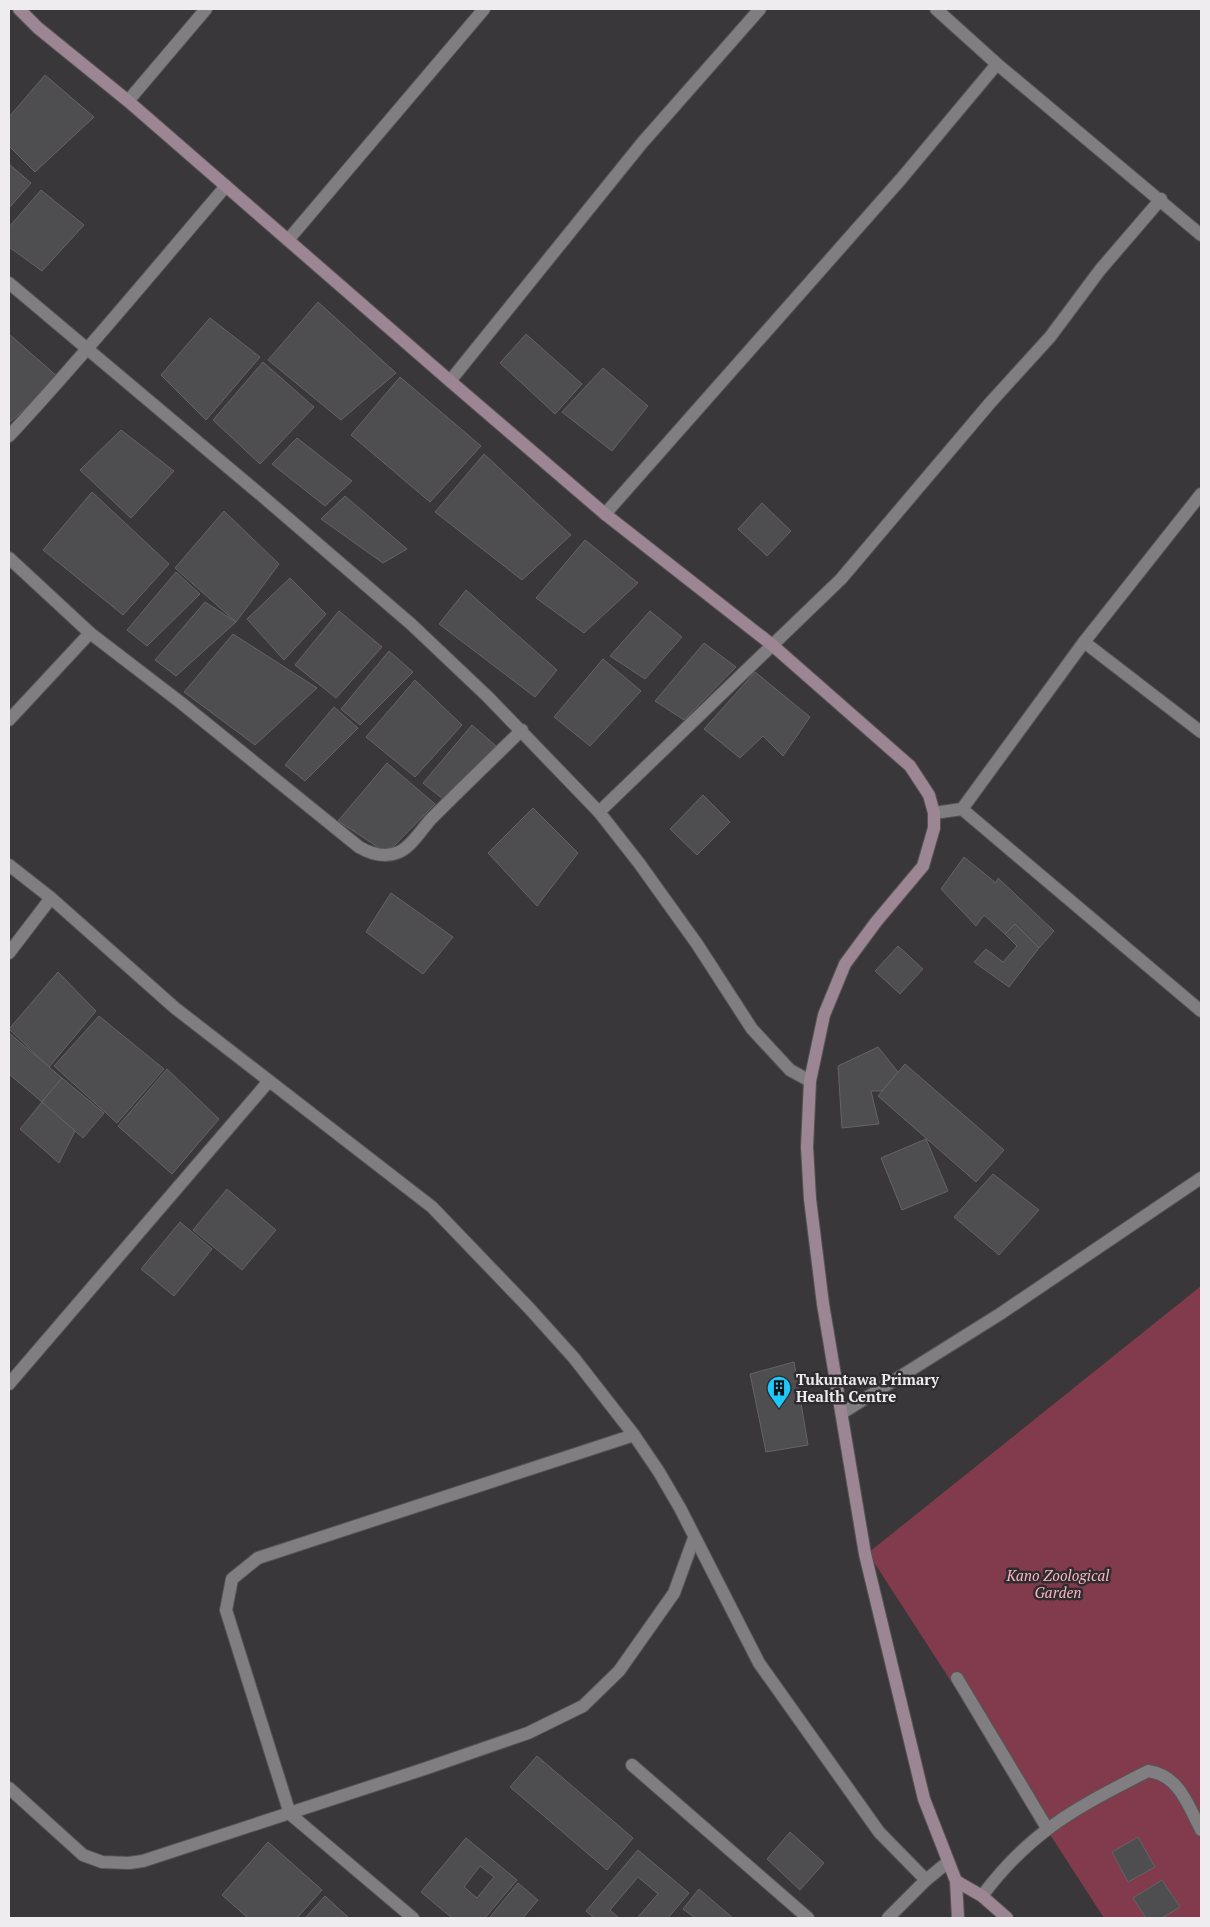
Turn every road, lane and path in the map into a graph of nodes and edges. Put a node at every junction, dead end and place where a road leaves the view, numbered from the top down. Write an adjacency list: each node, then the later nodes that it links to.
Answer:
1 (18, 9): 7 (main road)
2 (206, 9): 7 (street)
3 (484, 9): 11 (street)
4 (760, 9): 14 (street)
5 (936, 9): 6 (street)
6 (997, 64): 9 (street); 17 (street)
7 (128, 101): 8 (main road)
8 (226, 186): 11 (main road); 13 (street)
9 (1161, 199): 10 (street); 21 (street)
10 (1201, 235)
11 (288, 240): 14 (main road)
12 (9, 283): 13 (street)
13 (86, 348): 15 (street); 23 (street)
14 (450, 381): 17 (main road)
15 (9, 436)
16 (1201, 494): 20 (street)
17 (605, 514): 21 (main road)
18 (9, 558): 19 (street)
19 (90, 633): 22 (street); 23 (street)
20 (1084, 642): 24 (street); 25 (street)
21 (771, 644): 26 (street); 27 (main road)
22 (9, 720)
23 (522, 730): 26 (street)
24 (1201, 732)
25 (962, 809): 27 (street); 31 (street)
26 (599, 812): 33 (street)
27 (934, 813): 33 (main road)
28 (9, 865): 29 (street)
29 (51, 898): 30 (street); 32 (street)
30 (9, 953)
31 (1201, 1011)
32 (270, 1081): 35 (street); 37 (street)
33 (810, 1081): 36 (main road)
34 (1201, 1178): 36 (street)
35 (9, 1384)
36 (842, 1413): 45 (main road)
37 (634, 1434): 38 (street); 42 (street)
38 (694, 1538): 42 (street); 46 (street)
39 (957, 1678): 43 (street)
40 (632, 1765): 50 (street)
41 (9, 1788): 42 (street)
42 (290, 1814): 49 (street)
43 (1047, 1828): 44 (street); 48 (street)
44 (1201, 1830)
45 (948, 1862): 46 (street); 47 (main road)
46 (926, 1880): 51 (street)
47 (956, 1881): 48 (main road); 52 (main road)
48 (982, 1896): 53 (main road)
49 (413, 1918)
50 (808, 1918)
51 (888, 1918)
52 (958, 1918)
53 (1007, 1918)

